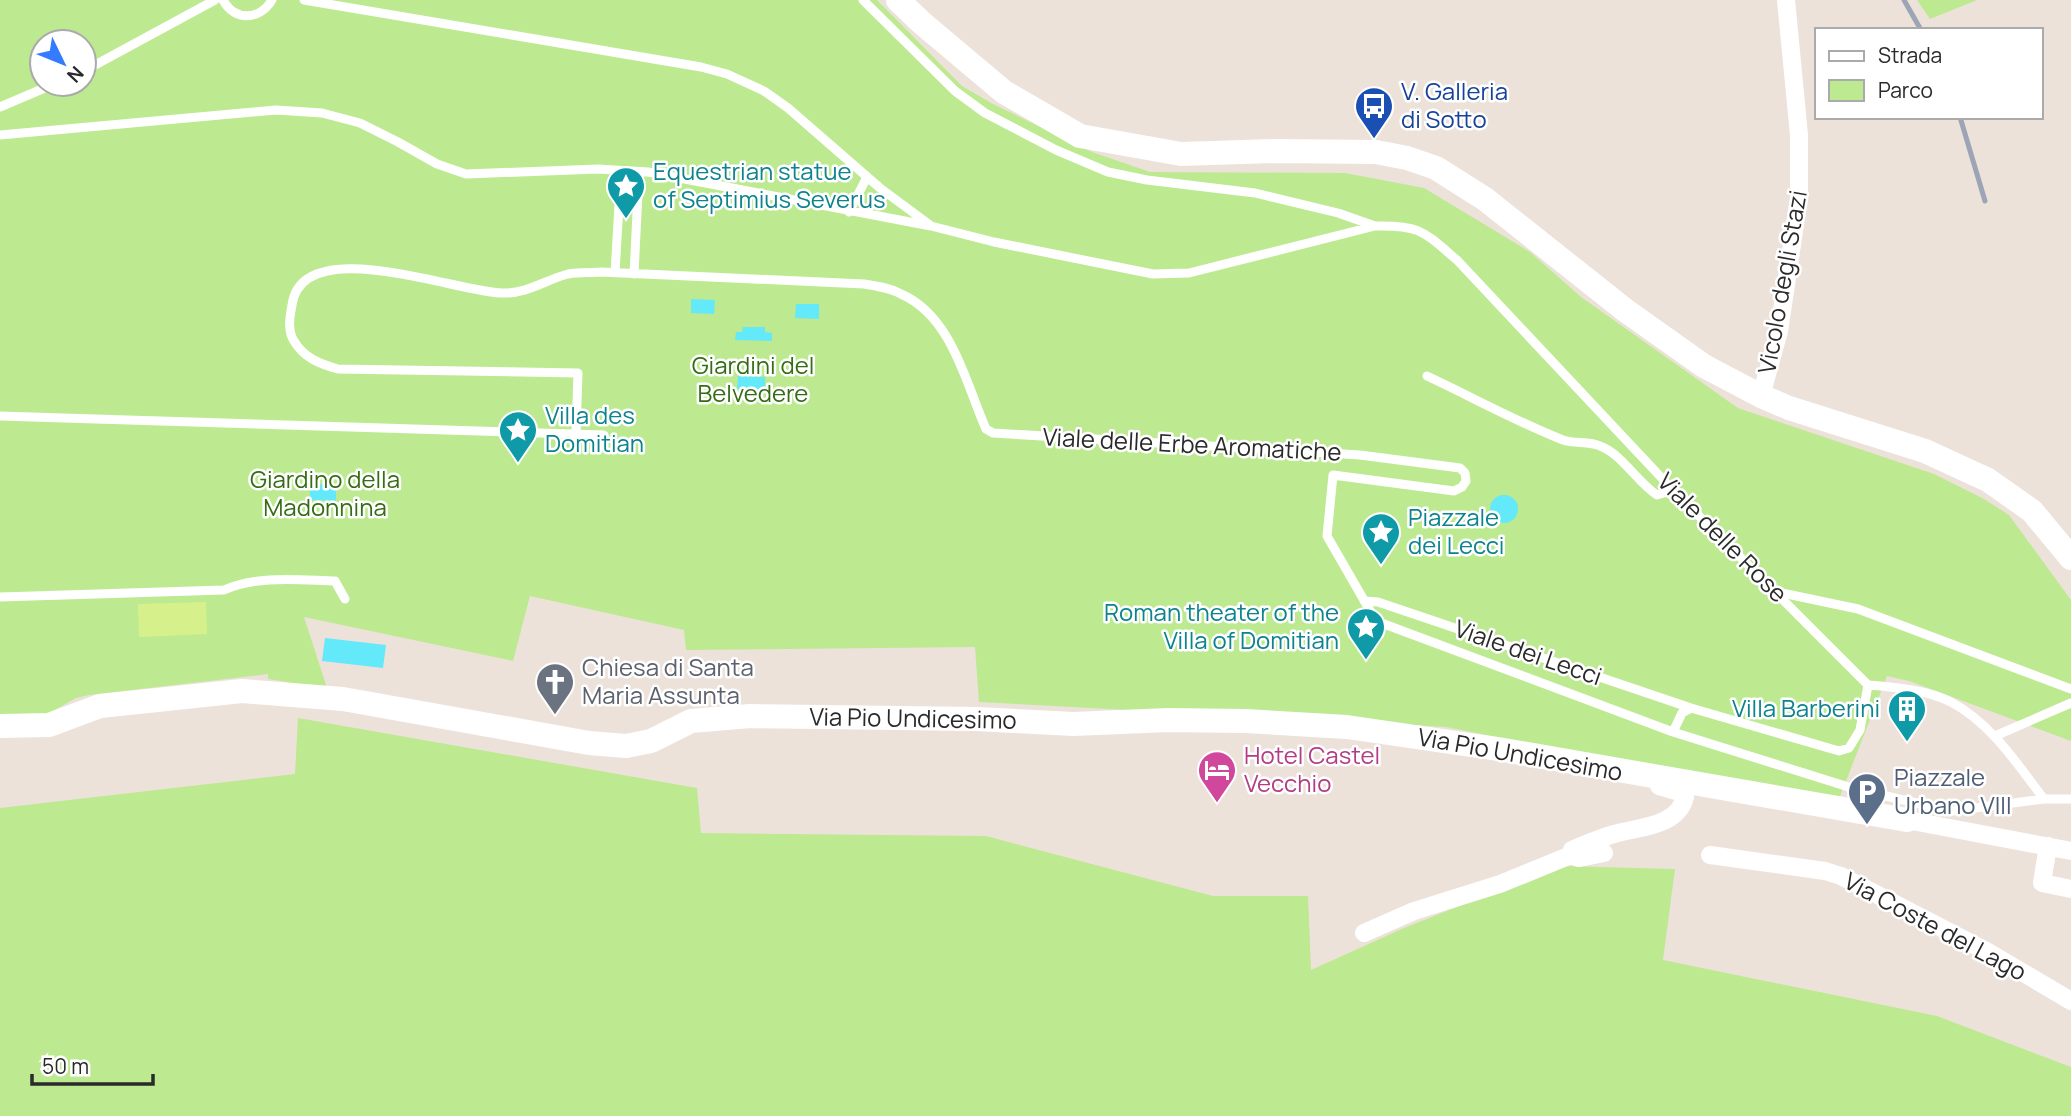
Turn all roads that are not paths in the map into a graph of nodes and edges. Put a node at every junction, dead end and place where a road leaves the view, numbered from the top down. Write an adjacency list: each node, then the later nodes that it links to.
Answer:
1 (215, 0): 8 (lane)
2 (223, 0): 3 (lane)
3 (272, 0)
4 (304, 0): 14 (lane)
5 (863, 0): 17 (lane)
6 (898, 0): 21 (street)
7 (1786, 0): 21 (street, Vicolo degli Stazi)
8 (98, 63)
9 (28, 95): 10 (lane)
10 (0, 107)
11 (0, 135): 12 (lane)
12 (621, 171): 13 (lane); 18 (lane)
13 (639, 172): 15 (lane); 19 (lane)
14 (867, 177): 15 (lane); 16 (lane)
15 (849, 212): 16 (lane)
16 (931, 226): 17 (lane)
17 (1375, 226): 25 (lane, Viale delle Rose)
18 (615, 273): 19 (lane); 23 (lane)
19 (634, 274): 30 (lane, Viale delle Erbe Aromatiche)
20 (1427, 376): 25 (lane)
21 (1761, 396): 26 (street)
22 (0, 416): 23 (lane)
23 (576, 433): 24 (lane)
24 (604, 435)
25 (1673, 490): 27 (lane, Viale delle Rose)
26 (2071, 558)
27 (1776, 592): 31 (lane, Viale delle Rose); 32 (lane)
28 (0, 597): 29 (lane)
29 (345, 599)
30 (1364, 601): 34 (lane, Viale dei Lecci); 36 (lane, Viale dei Lecci)
31 (1868, 685): 34 (lane, Viale dei Lecci); 37 (lane)
32 (2071, 689)
33 (2071, 703): 37 (lane)
34 (1691, 708): 36 (lane)
35 (0, 726): 38 (street, Via Pio Undicesimo)
36 (1673, 732): 39 (lane, Viale dei Lecci)
37 (1995, 736): 39 (lane)
38 (1645, 776): 41 (street, Via Pio Undicesimo); 45 (street)
39 (2044, 799): 40 (lane, Viale dei Lecci)
40 (2071, 799)
41 (1908, 820): 42 (street)
42 (2048, 846): 43 (street); 47 (street)
43 (2071, 851)
44 (1604, 853): 45 (street)
45 (1571, 855): 48 (street)
46 (1710, 855): 49 (street, Via Coste del Lago)
47 (2071, 889)
48 (1364, 933)
49 (2071, 1001)

